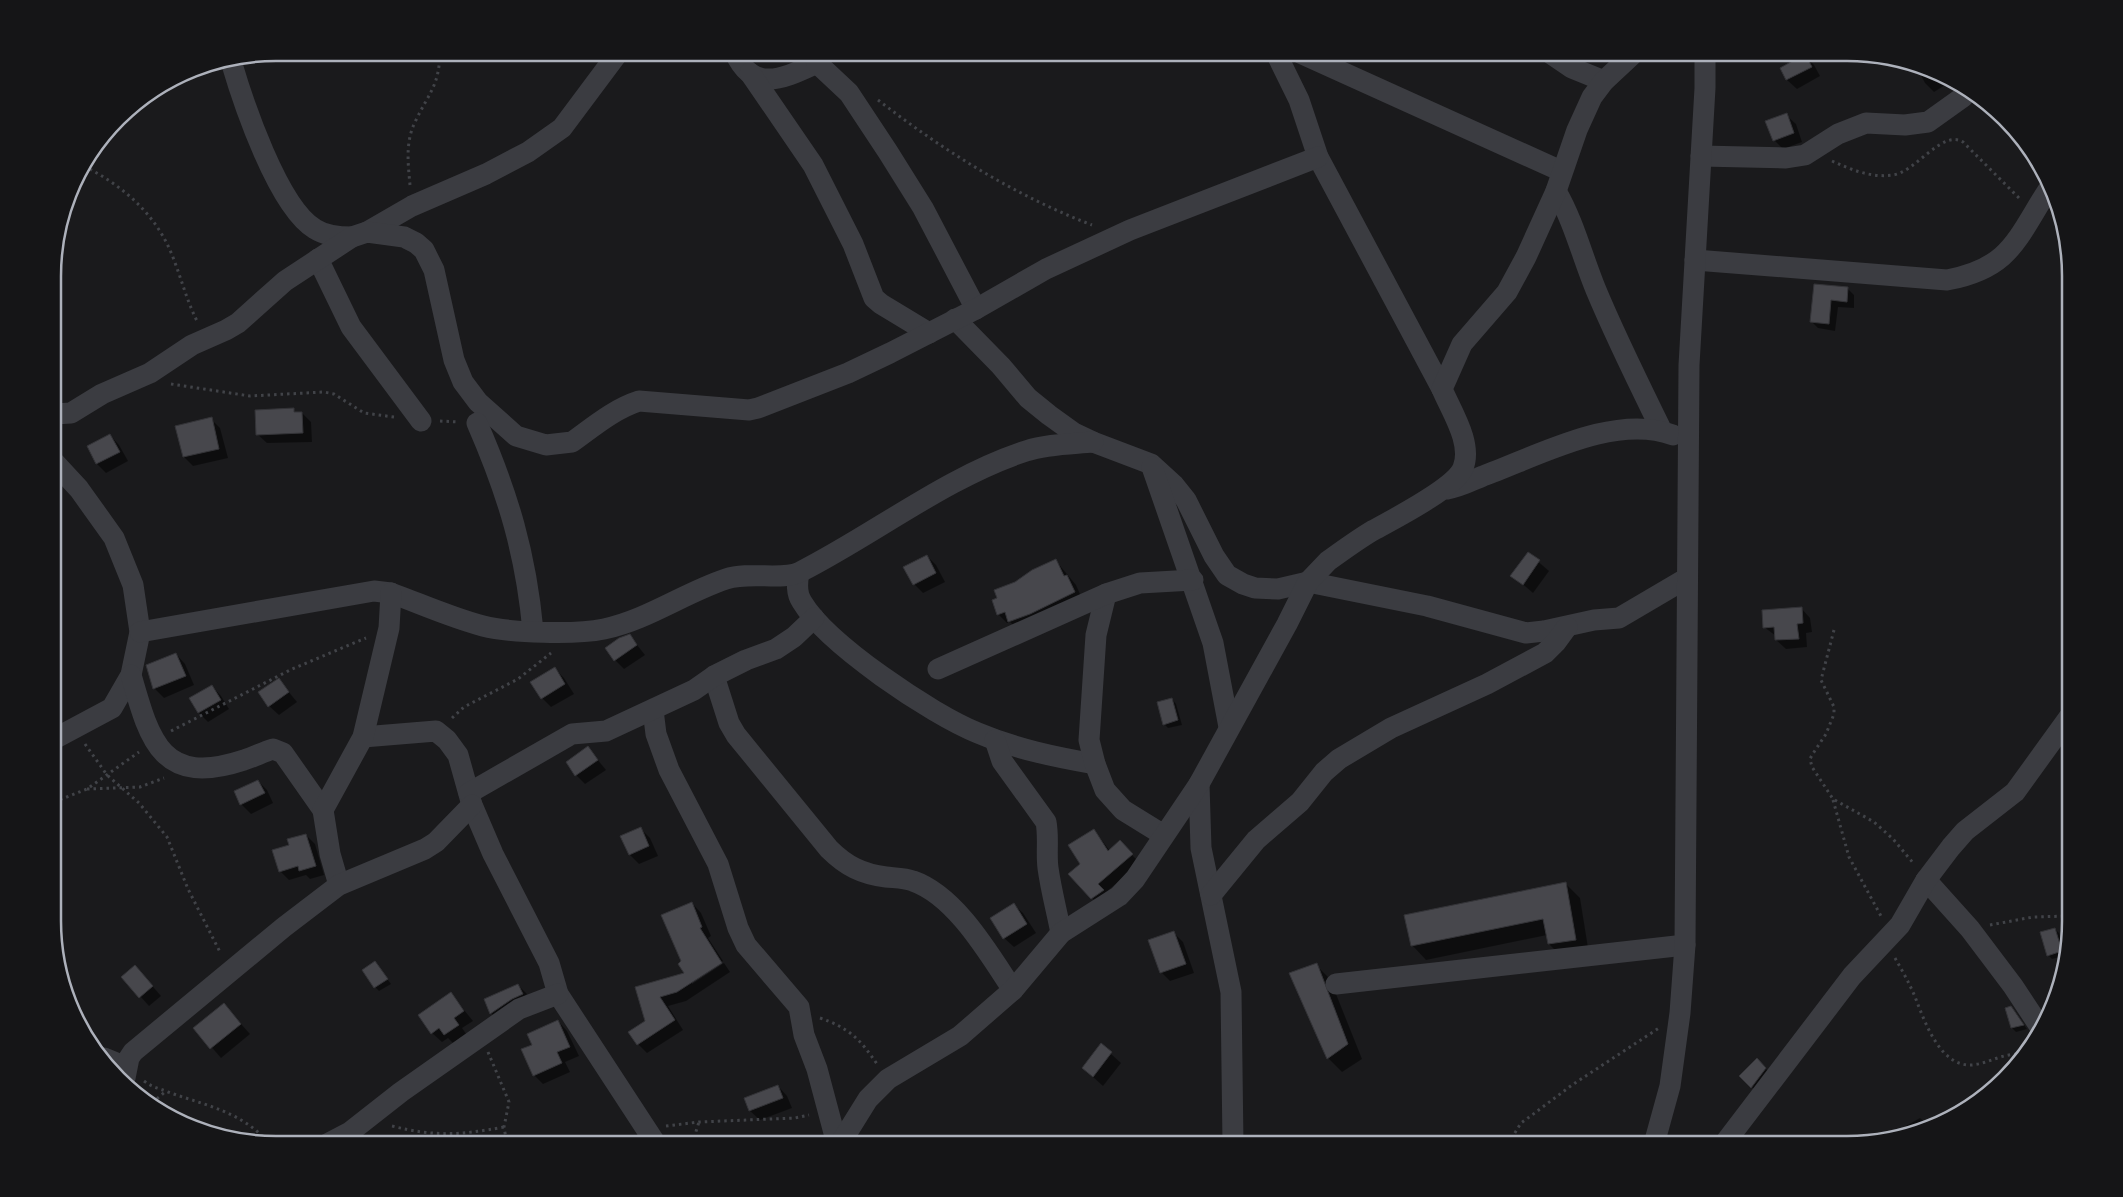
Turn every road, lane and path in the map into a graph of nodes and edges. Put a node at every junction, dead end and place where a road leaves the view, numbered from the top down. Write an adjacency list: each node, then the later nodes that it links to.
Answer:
1 (440, 61): 22 (path)
2 (611, 61): 22 (street)
3 (739, 61): 12 (street)
4 (811, 61): 12 (street)
5 (819, 61): 28 (street)
6 (1280, 61): 18 (street)
7 (1318, 61): 20 (street)
8 (1562, 61): 13 (street)
9 (1625, 61): 13 (street)
10 (1705, 61): 17 (street)
11 (233, 65): 25 (street)
12 (750, 73): 30 (street)
13 (1604, 81): 20 (street)
14 (874, 96): 24 (path)
15 (1964, 96): 16 (street)
16 (1811, 151): 17 (street); 23 (path)
17 (1701, 156): 27 (street)
18 (1318, 157): 24 (street); 33 (street)
19 (90, 170): 31 (path)
20 (1559, 181): 33 (street); 37 (street)
21 (2045, 195): 23 (street)
22 (412, 206): 25 (street)
23 (2034, 213): 27 (street)
24 (1130, 230): 28 (street)
25 (360, 235): 26 (street); 30 (street)
26 (318, 259): 31 (street); 35 (street)
27 (1695, 260): 38 (street)
28 (976, 309): 29 (street)
29 (956, 319): 30 (street); 39 (street)
30 (928, 333)
31 (213, 337): 32 (street)
32 (150, 373): 34 (street); 35 (path)
33 (1442, 389): 42 (street)
34 (61, 414)
35 (421, 421): 36 (path)
36 (477, 424): 53 (street)
37 (1662, 431): 38 (street); 42 (street)
38 (1687, 441): 44 (street)
39 (1093, 442): 40 (street); 43 (street)
40 (1151, 464): 45 (street); 46 (street)
41 (61, 470): 54 (street)
42 (1440, 490): 46 (street)
43 (800, 573): 49 (street); 53 (street)
44 (1687, 578): 50 (street); 86 (street)
45 (1193, 580): 48 (street); 60 (street)
46 (1308, 582): 50 (street); 60 (street)
47 (391, 593): 51 (street); 53 (street); 54 (street)
48 (1106, 594): 56 (street); 68 (street)
49 (814, 618): 58 (street); 67 (street)
50 (1567, 627): 81 (street)
51 (390, 628): 65 (street); 66 (path)
52 (1834, 630): 76 (path)
53 (533, 631)
54 (140, 632): 57 (street)
55 (554, 651): 63 (path)
56 (938, 669)
57 (131, 675): 62 (street); 66 (street)
58 (714, 676): 59 (street); 89 (street)
59 (653, 710): 75 (street); 91 (street)
60 (1229, 727): 71 (street)
61 (2062, 727): 79 (street)
62 (74, 729): 64 (street); 70 (path)
63 (436, 732): 65 (street); 75 (street)
64 (61, 736)
65 (363, 737): 77 (street)
66 (152, 740): 69 (street); 70 (path)
67 (995, 740): 68 (street); 84 (street)
68 (1095, 764): 78 (street)
69 (185, 767): 73 (path); 77 (street)
70 (107, 775): 72 (path); 73 (path)
71 (1198, 784): 78 (street); 81 (street)
72 (87, 789): 73 (path); 74 (path)
73 (122, 789): 87 (path)
74 (61, 799)
75 (470, 799): 80 (street); 90 (street)
76 (1833, 799): 79 (path); 85 (path)
77 (323, 810): 80 (street)
78 (1165, 832): 84 (street)
79 (1926, 880): 83 (street); 85 (street)
80 (339, 885): 87 (street)
81 (1211, 895): 111 (street)
82 (2062, 916): 83 (path)
83 (1970, 929): 93 (street)
84 (1062, 934): 89 (street)
85 (1889, 938): 95 (path); 114 (street)
86 (1685, 946): 88 (street); 92 (street)
87 (225, 975): 96 (street)
88 (1336, 984)
89 (1013, 990): 97 (street)
90 (558, 994): 94 (street); 107 (street)
91 (799, 1007): 97 (path); 100 (street)
92 (1680, 1013): 112 (path); 113 (street)
93 (2037, 1022)
94 (481, 1035): 101 (street); 103 (path)
95 (2014, 1056)
96 (126, 1072): 98 (path)
97 (888, 1079): 110 (street)
98 (166, 1091): 99 (path); 104 (path)
99 (156, 1099)
100 (827, 1112): 102 (path); 109 (street)
101 (368, 1119): 103 (path); 105 (street)
102 (699, 1122): 107 (path); 108 (path)
103 (504, 1127): 106 (path)
104 (259, 1135)
105 (341, 1136)
106 (506, 1136)
107 (650, 1136)
108 (695, 1136)
109 (835, 1136)
110 (843, 1136)
111 (1233, 1136)
112 (1513, 1136)
113 (1656, 1136)
114 (1730, 1136)

